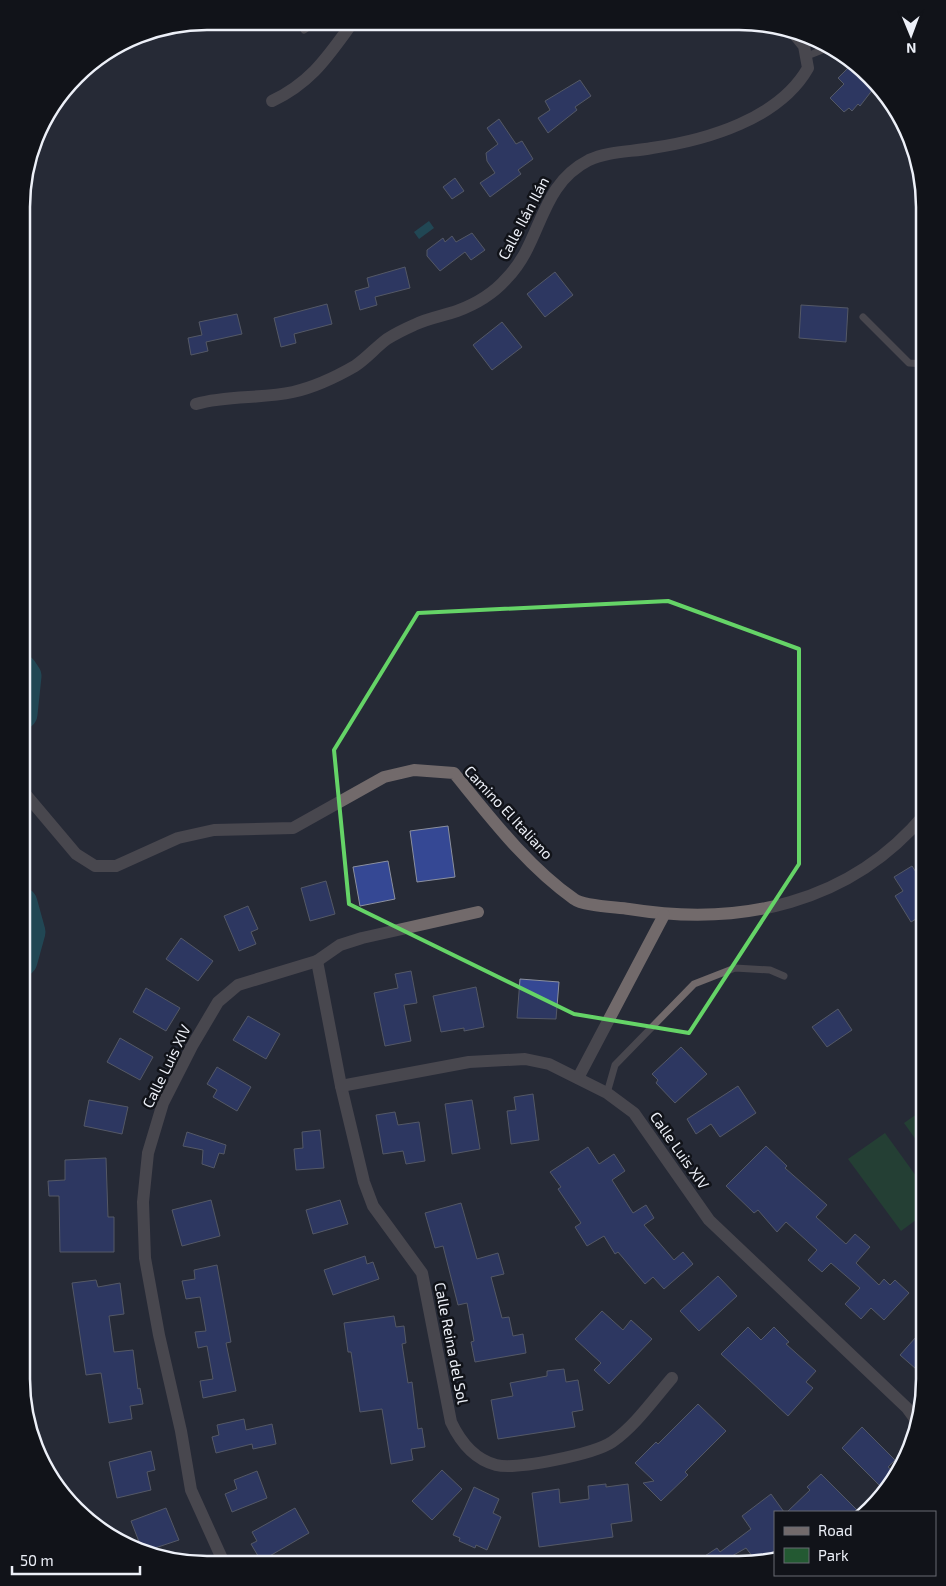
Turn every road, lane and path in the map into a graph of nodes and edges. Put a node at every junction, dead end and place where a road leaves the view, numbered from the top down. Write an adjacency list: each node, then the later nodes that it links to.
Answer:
1 (347, 30): 5 (street)
2 (799, 40): 4 (street)
3 (821, 50): 4 (lane)
4 (807, 56): 8 (street, Calle Ilán Ilán)
5 (272, 101)
6 (863, 317): 7 (lane)
7 (916, 363)
8 (196, 404)
9 (30, 799): 12 (street, Camino El Italiano)
10 (916, 824): 12 (street, Camino El Italiano)
11 (478, 912): 13 (street, Calle Luis XIV)
12 (664, 915): 15 (street)
13 (317, 961): 16 (street, Calle Reina del Sol); 20 (street, Calle Luis XIV)
14 (784, 976): 17 (lane)
15 (578, 1078): 16 (street, Calle Luis XIV); 17 (street, Calle Luis XIV)
16 (341, 1086): 18 (street, Calle Reina del Sol)
17 (607, 1093): 19 (street, Calle Luis XIV)
18 (672, 1378)
19 (912, 1415)
20 (221, 1556)

